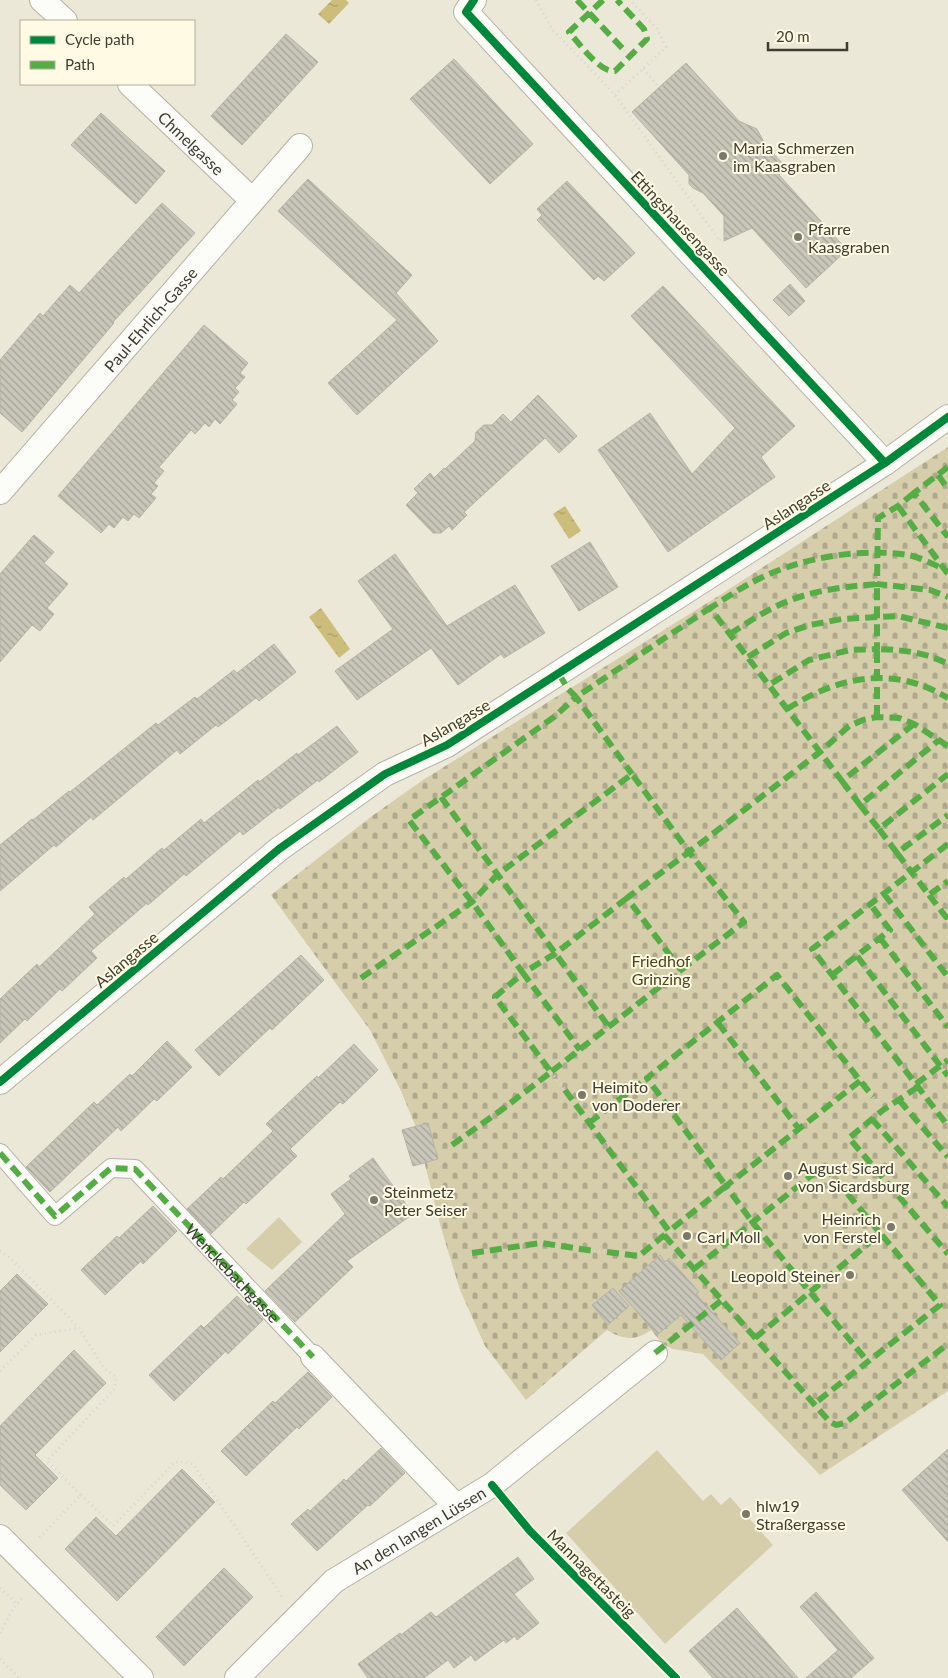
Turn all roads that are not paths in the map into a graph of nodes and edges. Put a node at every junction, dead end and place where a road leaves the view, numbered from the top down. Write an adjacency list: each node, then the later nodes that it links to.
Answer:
1 (42, 0): 3 (street)
2 (474, 0): 8 (street, Ettingshausengasse)
3 (64, 20)
4 (131, 85): 6 (street, Chmelgasse)
5 (300, 146): 6 (street, Paul-Ehrlich-Gasse)
6 (252, 200): 9 (street, Paul-Ehrlich-Gasse)
7 (948, 417): 8 (street, Aslangasse)
8 (885, 463): 10 (street, Aslangasse)
9 (0, 492)
10 (0, 1082)
11 (0, 1153): 13 (street, Wenckebachgasse)
12 (655, 1353): 14 (street, An den langen Lüssen)
13 (313, 1357): 14 (street, Wenckebachgasse)
14 (456, 1506): 17 (street, An den langen Lüssen)
15 (0, 1537): 16 (street)
16 (140, 1678)
17 (237, 1678)

